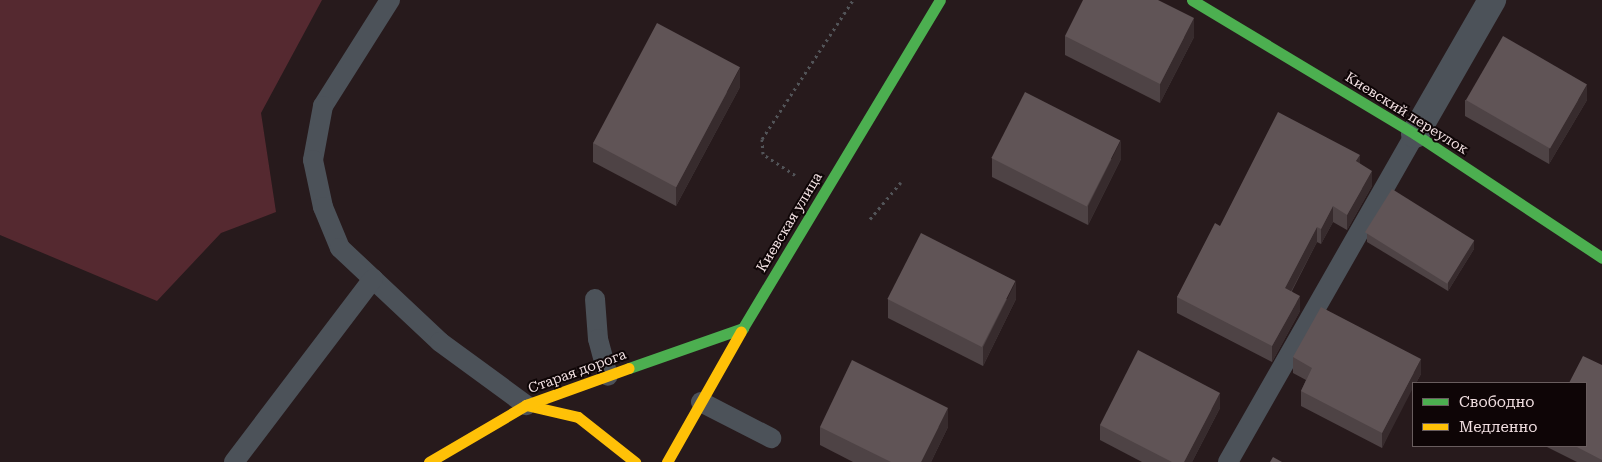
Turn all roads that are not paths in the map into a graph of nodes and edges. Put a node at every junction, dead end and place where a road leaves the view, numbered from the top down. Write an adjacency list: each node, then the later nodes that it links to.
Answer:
1 (390, 0): 7 (lane)
2 (940, 0): 9 (street, Киевская улица)
3 (1192, 0): 5 (street, Киевский переулок)
4 (1492, 0): 5 (street)
5 (1415, 134): 6 (street, Киевский переулок); 18 (lane)
6 (1602, 258)
7 (373, 279): 12 (lane); 14 (lane)
8 (595, 299): 10 (lane)
9 (743, 328): 10 (street, Старая дорога); 11 (street, Киевская улица)
10 (608, 376): 12 (street, Старая дорога)
11 (701, 402): 13 (lane); 17 (street, Киевская улица)
12 (526, 405): 15 (street, Старая дорога); 16 (street)
13 (771, 438)
14 (234, 462)
15 (429, 462)
16 (635, 462)
17 (667, 462)
18 (1228, 462)

